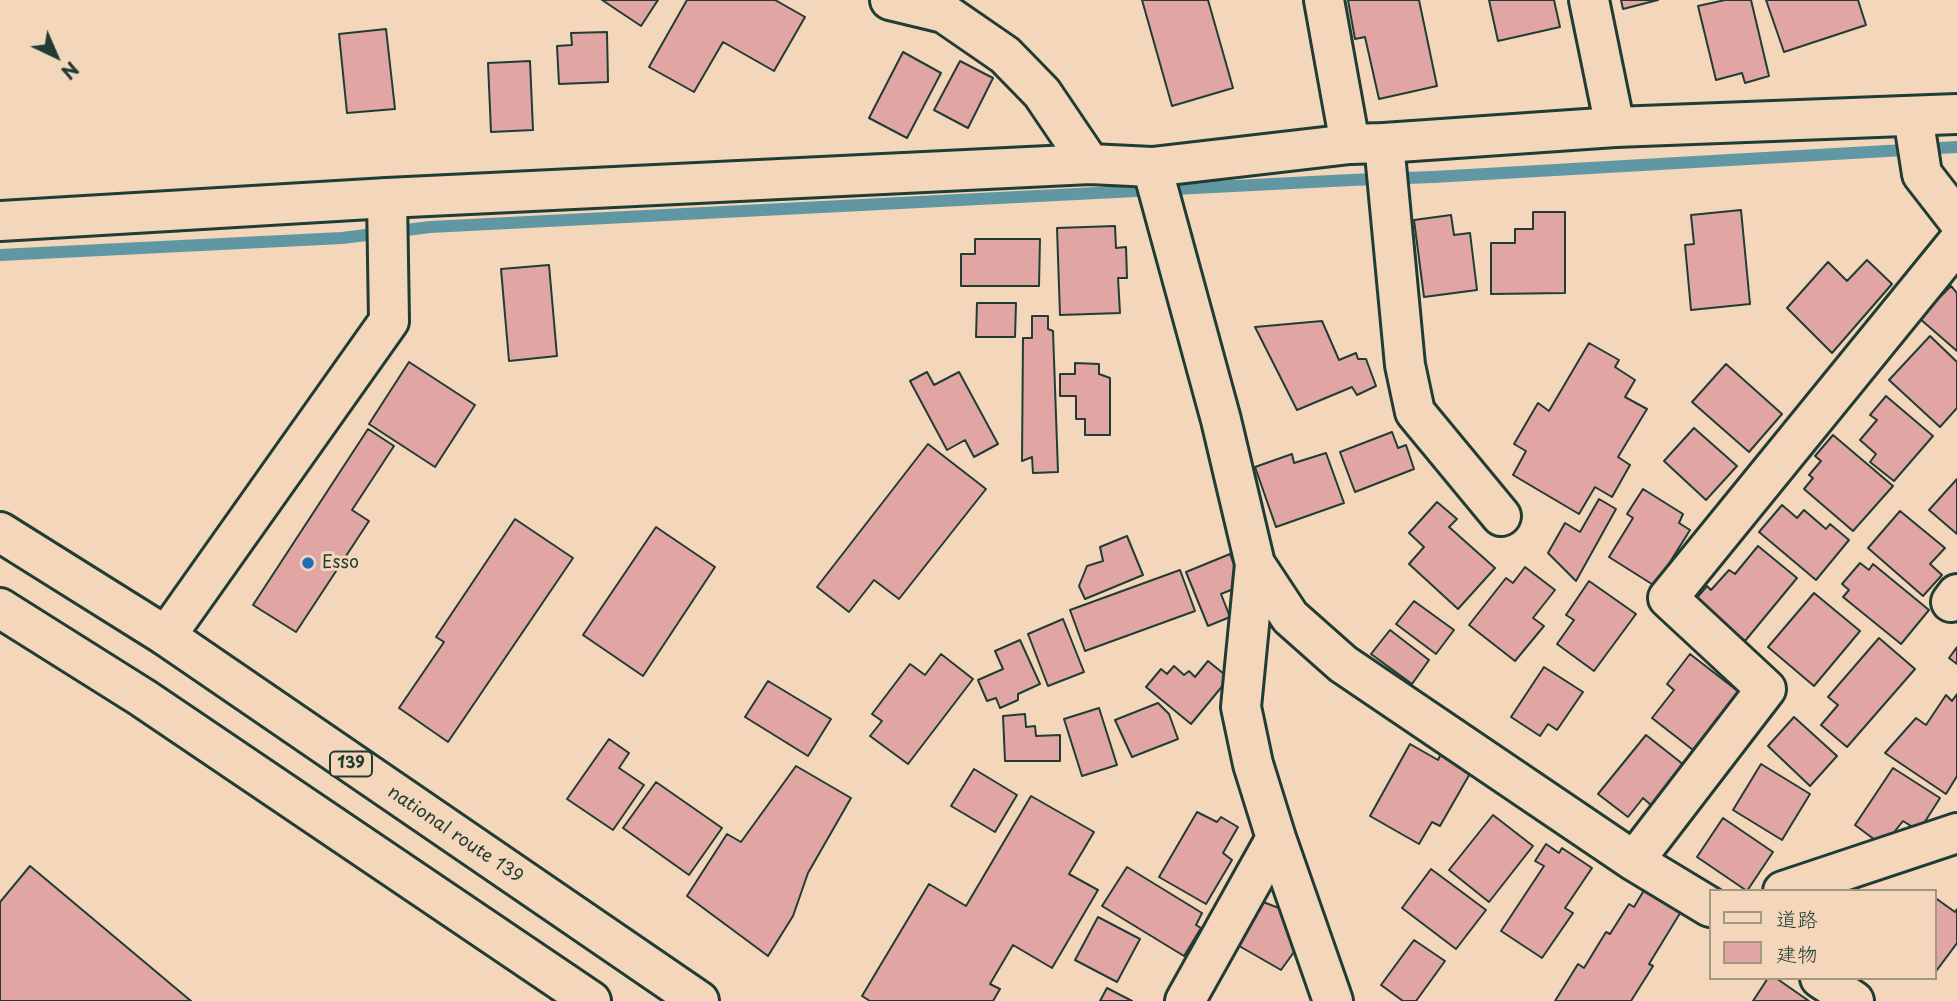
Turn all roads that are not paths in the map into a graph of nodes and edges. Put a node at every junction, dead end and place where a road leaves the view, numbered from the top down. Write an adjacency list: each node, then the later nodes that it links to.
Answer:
1 (890, 0): 8 (main road)
2 (1324, 0): 7 (main road)
3 (1589, 0): 6 (main road)
4 (1957, 114): 5 (main road)
5 (1914, 123): 6 (main road); 11 (main road)
6 (1615, 127): 7 (main road)
7 (1373, 149): 9 (main road); 14 (main road)
8 (1090, 164): 9 (main road); 10 (main road)
9 (1152, 168): 16 (main road)
10 (387, 205): 12 (main road); 18 (main road)
11 (1957, 219)
12 (0, 221)
13 (1957, 243): 21 (main road)
14 (1501, 516)
15 (0, 532): 18 (main road, national route 139 / 139)
16 (1255, 564): 20 (main road); 21 (main road)
17 (0, 608): 25 (main road)
18 (166, 636): 26 (main road, national route 139 / 139)
19 (1957, 834): 22 (main road)
20 (1276, 838): 27 (main road); 28 (main road)
21 (1634, 861): 23 (main road)
22 (1789, 889)
23 (1708, 906)
24 (1823, 980): 29 (main road)
25 (592, 1001)
26 (699, 1001)
27 (1185, 1001)
28 (1333, 1001)
29 (1854, 1001)

